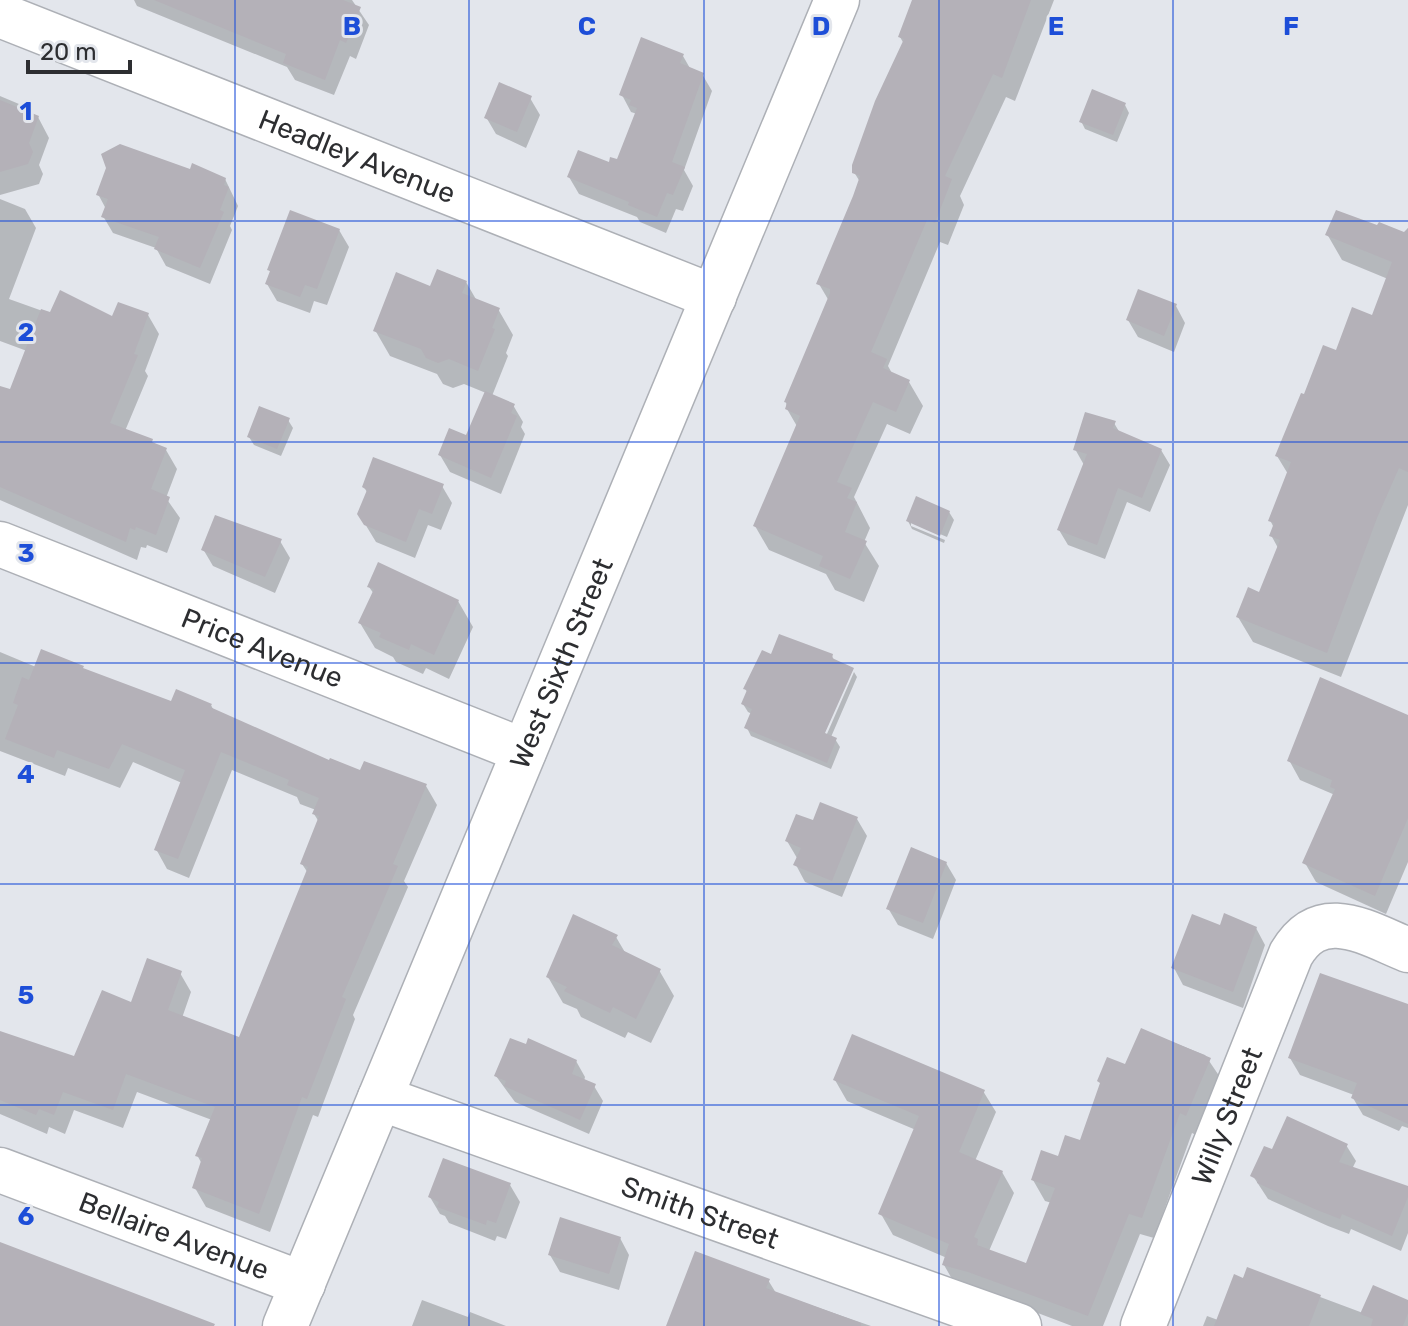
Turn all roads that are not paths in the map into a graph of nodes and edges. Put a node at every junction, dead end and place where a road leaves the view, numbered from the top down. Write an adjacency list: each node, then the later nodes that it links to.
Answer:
1 (837, 0): 3 (street, West Sixth Street)
2 (0, 15): 3 (street, Headley Avenue)
3 (714, 297): 5 (street, West Sixth Street)
4 (0, 544): 5 (street, Price Avenue)
5 (524, 751): 7 (street, West Sixth Street)
6 (1408, 950): 12 (street, Willy Street)
7 (380, 1098): 9 (street, West Sixth Street); 11 (street, Smith Street)
8 (0, 1170): 9 (street, Bellaire Avenue)
9 (303, 1284): 10 (street, West Sixth Street)
10 (285, 1326)
11 (1019, 1326)
12 (1143, 1326)

